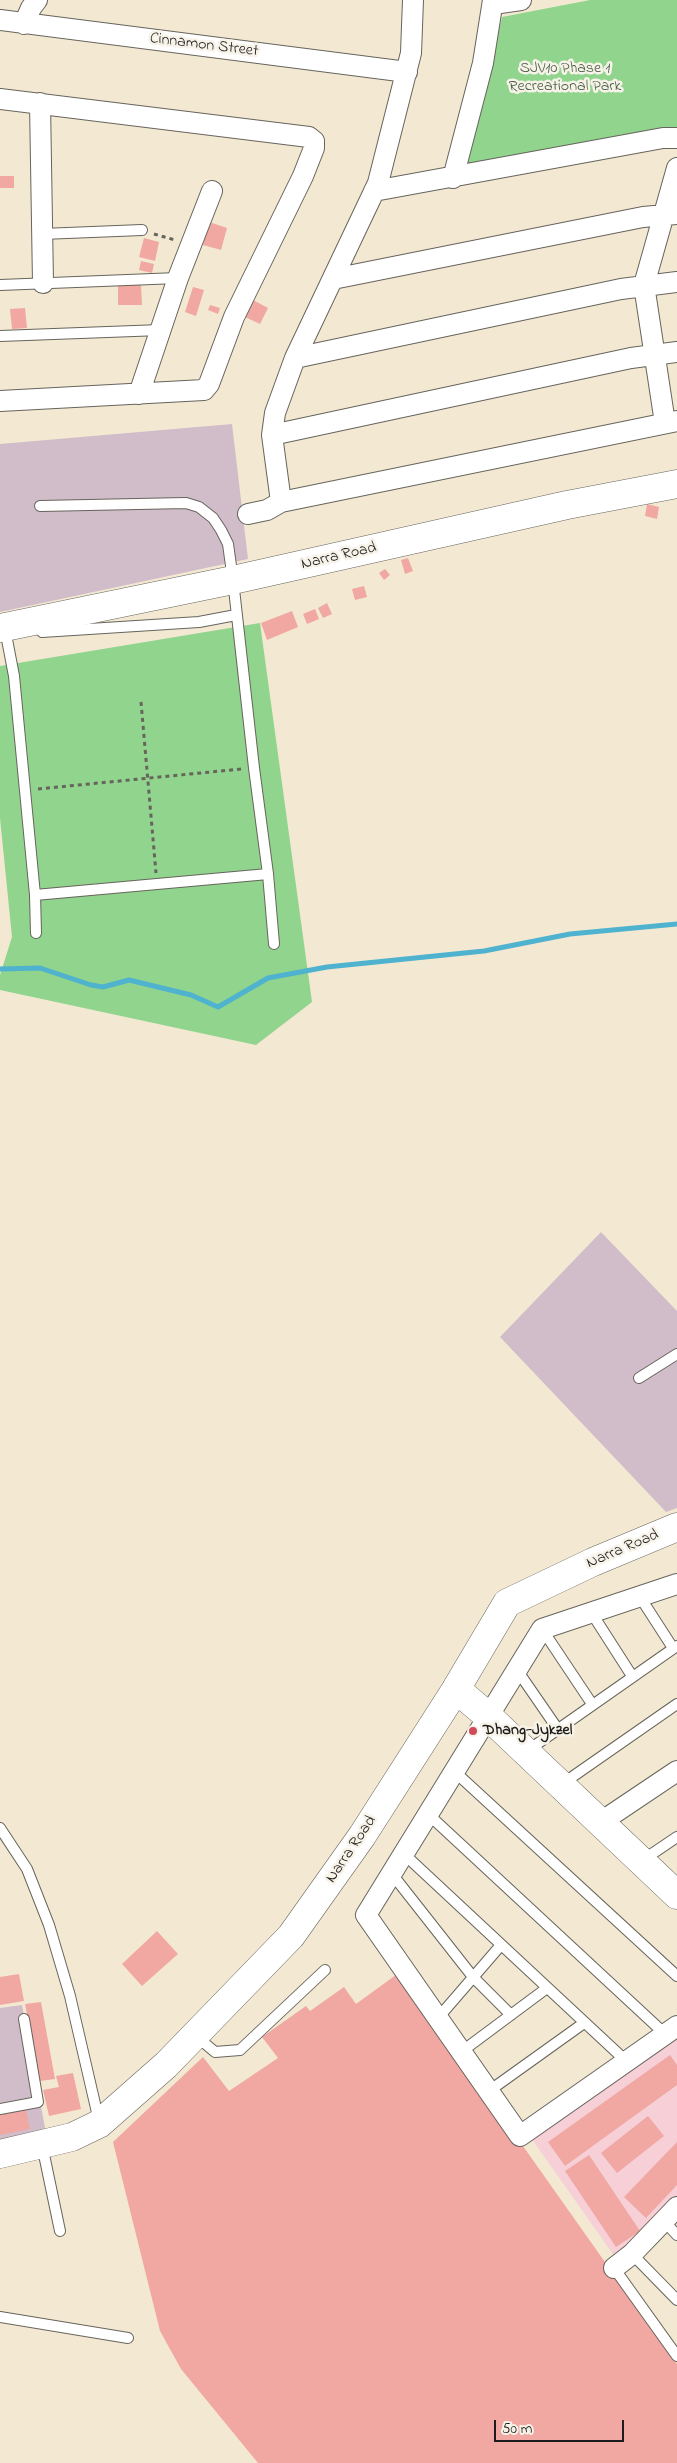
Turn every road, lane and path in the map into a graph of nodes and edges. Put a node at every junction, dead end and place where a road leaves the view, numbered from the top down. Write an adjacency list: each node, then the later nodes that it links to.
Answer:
1 (37, 0): 6 (street)
2 (521, 0): 4 (street)
3 (408, 1): 7 (street)
4 (493, 2): 12 (street)
5 (0, 20): 6 (street, Cinnamon Street)
6 (24, 24): 7 (street, Cinnamon Street)
7 (407, 72): 14 (street)
8 (0, 99): 9 (street)
9 (40, 103): 17 (street); 30 (street)
10 (677, 138): 12 (street)
11 (677, 168): 15 (street)
12 (453, 178): 14 (street)
13 (212, 191): 18 (street)
14 (374, 191): 20 (street)
15 (671, 214): 20 (street); 24 (street)
16 (142, 230): 17 (lane); 18 (path)
17 (42, 234): 21 (street)
18 (191, 246): 19 (street)
19 (178, 278): 21 (lane); 25 (street)
20 (333, 279): 29 (street)
21 (43, 282): 23 (lane)
22 (677, 282): 24 (street)
23 (0, 285)
24 (644, 285): 28 (street); 29 (street)
25 (161, 330): 26 (lane); 30 (street)
26 (0, 336)
27 (677, 352): 28 (street)
28 (654, 355): 32 (street); 33 (street)
29 (295, 358): 33 (street)
30 (140, 394): 31 (street)
31 (0, 401)
32 (671, 422): 35 (street)
33 (272, 435): 35 (street)
34 (677, 484): 38 (street, Narra Road)
35 (281, 502): 37 (street)
36 (40, 506): 38 (lane)
37 (248, 514)
38 (234, 580): 39 (lane); 40 (street, Narra Road)
39 (236, 615): 40 (lane); 42 (lane)
40 (6, 627): 44 (lane)
41 (141, 702): 43 (path)
42 (254, 768): 43 (path); 45 (lane)
43 (148, 778): 44 (path); 46 (path)
44 (25, 790): 47 (lane)
45 (268, 874): 46 (lane); 49 (lane)
46 (157, 884): 47 (lane)
47 (35, 895): 48 (lane)
48 (36, 933)
49 (274, 944)
50 (677, 1354): 51 (lane)
51 (639, 1378)
52 (677, 1528): 60 (street, Narra Road)
53 (677, 1584): 54 (street)
54 (640, 1597): 55 (street); 57 (lane)
55 (591, 1612): 56 (street); 59 (lane)
56 (542, 1629): 58 (street); 61 (lane)
57 (675, 1647): 59 (lane)
58 (517, 1670): 63 (street); 64 (lane)
59 (632, 1676): 61 (lane)
60 (456, 1689): 63 (street); 87 (street, Narra Road)
61 (592, 1704): 64 (lane)
62 (677, 1704): 68 (lane)
63 (489, 1717): 65 (street); 67 (street)
64 (557, 1728): 65 (lane)
65 (526, 1752): 68 (street)
66 (677, 1771): 70 (street)
67 (455, 1772): 69 (street); 79 (lane)
68 (561, 1785): 70 (street)
69 (429, 1814): 73 (street); 86 (lane)
70 (600, 1822): 74 (street)
71 (0, 1828): 92 (lane)
72 (677, 1837): 74 (lane)
73 (404, 1854): 75 (street); 77 (lane)
74 (642, 1861): 76 (street)
75 (392, 1874): 80 (lane); 83 (street)
76 (677, 1895)
77 (501, 1945): 80 (lane); 81 (lane)
78 (325, 1970): 87 (lane)
79 (677, 1976)
80 (473, 1978): 82 (lane); 83 (lane)
81 (547, 1988): 82 (lane); 85 (lane)
82 (511, 2015): 88 (lane)
83 (438, 2018): 88 (street)
84 (24, 2019): 91 (lane)
85 (584, 2023): 89 (lane); 90 (lane)
86 (671, 2030): 89 (street)
87 (196, 2036): 92 (street, Narra Road)
88 (461, 2052): 90 (street)
89 (626, 2060): 90 (street)
90 (489, 2091)
91 (0, 2109)
92 (99, 2124): 93 (street, Narra Road)
93 (41, 2144): 94 (street, Narra Road); 96 (lane)
94 (0, 2154)
95 (672, 2221): 97 (street)
96 (60, 2231)
97 (632, 2254): 98 (street); 99 (lane)
98 (614, 2268): 102 (lane)
99 (677, 2300)
100 (0, 2317): 101 (lane)
101 (128, 2338)
102 (677, 2356)

